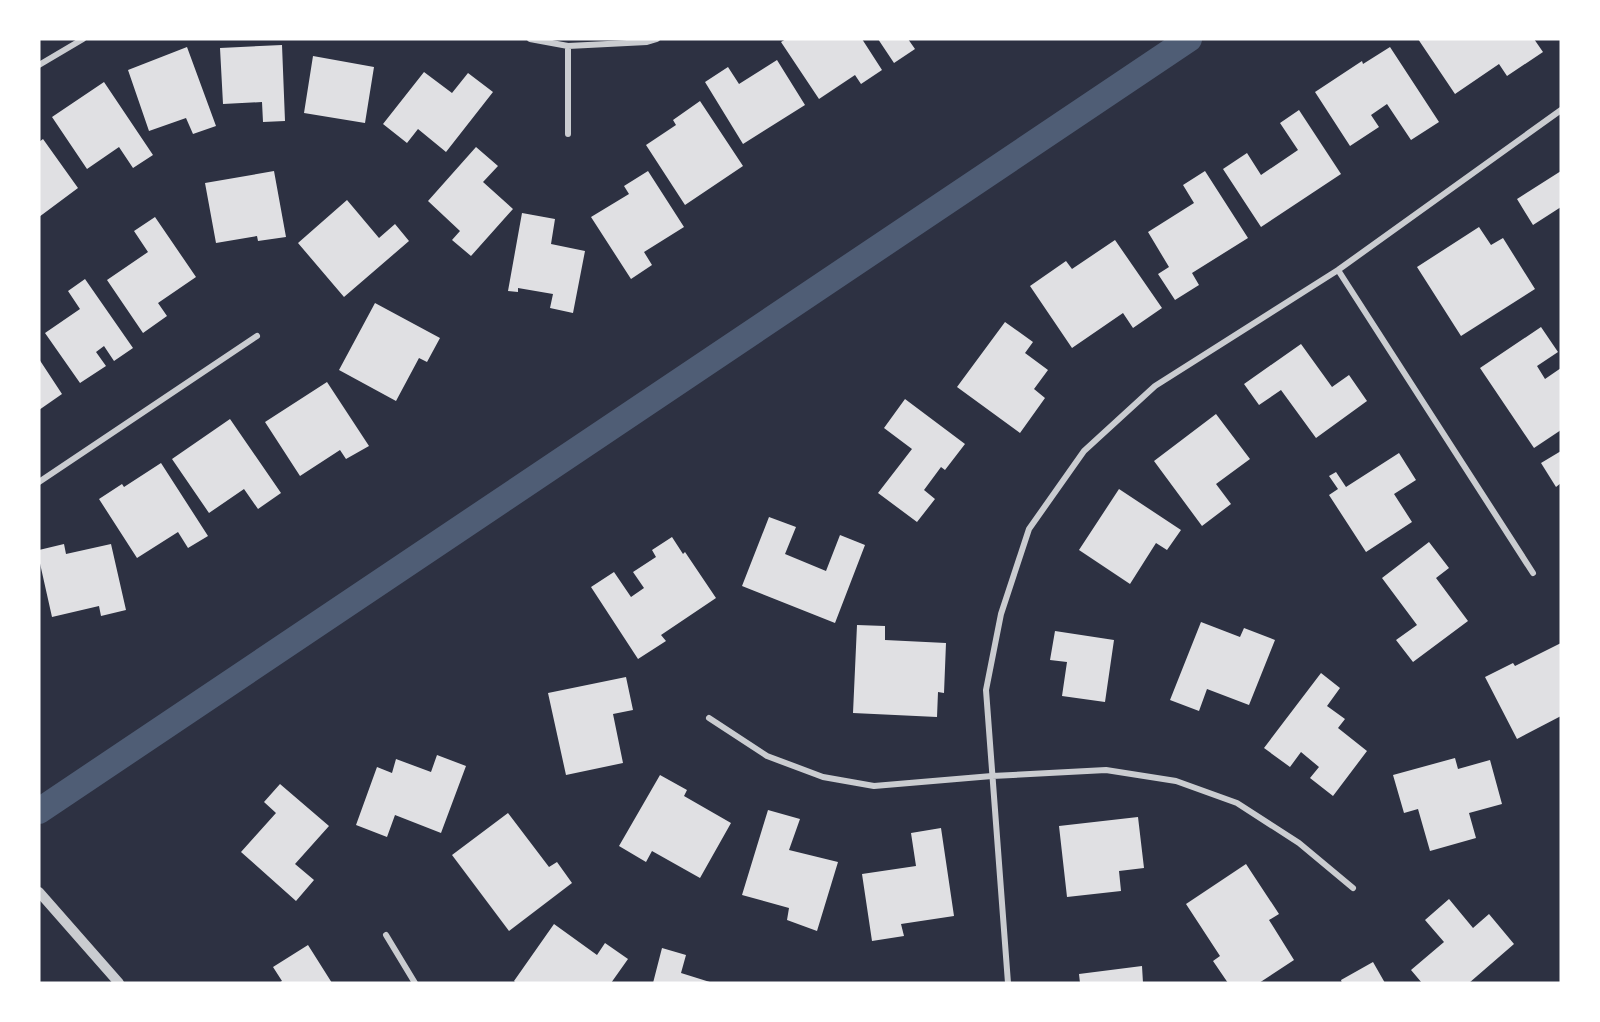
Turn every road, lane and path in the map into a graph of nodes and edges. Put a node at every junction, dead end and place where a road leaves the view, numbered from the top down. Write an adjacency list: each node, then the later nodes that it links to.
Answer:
1 (83, 39): 5 (street)
2 (530, 39): 4 (street)
3 (657, 39): 4 (street)
4 (568, 46): 7 (street)
5 (39, 64)
6 (1561, 110): 8 (street)
7 (568, 134)
8 (1338, 270): 11 (street); 13 (street)
9 (257, 336): 10 (street)
10 (39, 482)
11 (1533, 573)
12 (710, 718): 13 (street)
13 (992, 776): 14 (street); 19 (street)
14 (1353, 888)
15 (39, 892): 17 (street)
16 (386, 935): 18 (street)
17 (119, 983)
18 (415, 983)
19 (1008, 983)

